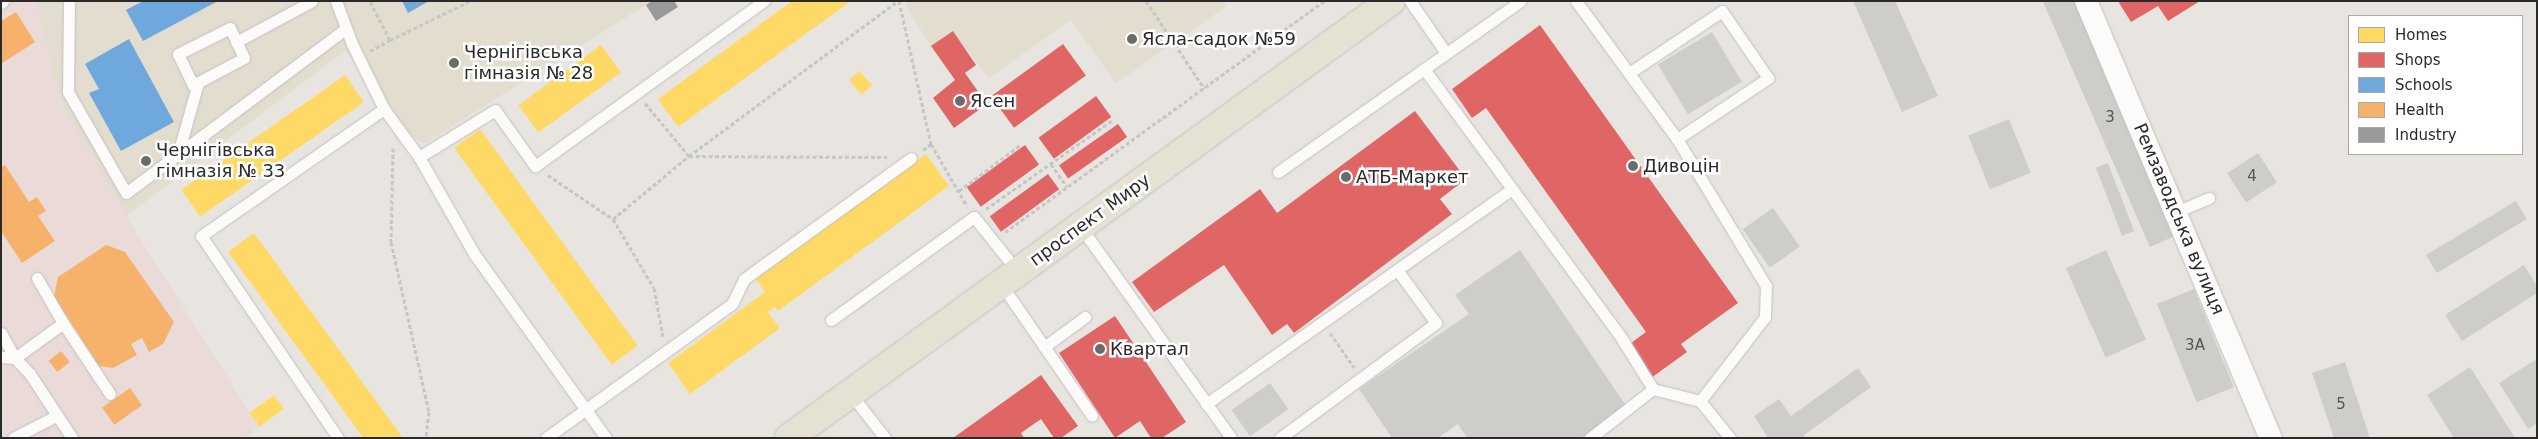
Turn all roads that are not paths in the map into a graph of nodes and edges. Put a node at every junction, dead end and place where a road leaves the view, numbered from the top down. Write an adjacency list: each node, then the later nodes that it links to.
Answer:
1 (69, 1): 18 (lane)
2 (312, 1): 11 (lane)
3 (336, 1): 10 (lane)
4 (764, 1): 19 (lane)
5 (1391, 1): 25 (main road, проспект Миру)
6 (1410, 1): 12 (lane)
7 (1520, 1): 12 (lane)
8 (1576, 1): 14 (lane)
9 (2086, 1): 24 (street, Ремзаводська вулиця)
10 (345, 29): 16 (lane); 18 (lane)
11 (236, 42): 15 (lane); 15 (lane)
12 (1446, 54): 13 (lane)
13 (1424, 69): 21 (lane); 22 (lane)
14 (1629, 73): 17 (lane); 17 (lane)
15 (198, 83): 18 (lane)
16 (384, 109): 19 (lane); 46 (lane)
17 (1677, 139): 39 (lane)
18 (178, 154)
19 (419, 156): 41 (lane)
20 (911, 158): 41 (lane)
21 (1278, 172)
22 (1512, 189): 26 (lane); 36 (lane)
23 (2209, 198): 24 (lane)
24 (2176, 212): 55 (street, Ремзаводська вулиця)
25 (1080, 226): 28 (main road, проспект Миру); 40 (lane)
26 (1396, 270): 40 (lane); 52 (lane)
27 (38, 278): 31 (lane)
28 (1010, 278): 30 (lane); 33 (lane); 37 (main road, проспект Миру)
29 (1085, 317): 33 (lane)
30 (831, 320)
31 (63, 322): 35 (lane); 38 (lane)
32 (1, 333): 35 (lane)
33 (1044, 347): 43 (lane)
34 (1, 357): 35 (lane)
35 (15, 358): 42 (lane)
36 (1654, 389): 39 (lane); 53 (lane)
37 (850, 393): 49 (main road, проспект Миру); 50 (lane)
38 (110, 394)
39 (1700, 401): 54 (lane)
40 (1206, 404): 51 (lane)
41 (587, 410): 47 (lane); 48 (lane)
42 (56, 416): 44 (lane); 45 (lane)
43 (1092, 416)
44 (13, 438)
45 (72, 438)
46 (338, 438)
47 (546, 438)
48 (606, 438)
49 (789, 438)
50 (885, 438)
51 (1231, 438)
52 (1280, 438)
53 (1590, 438)
54 (1730, 438)
55 (2271, 438)

